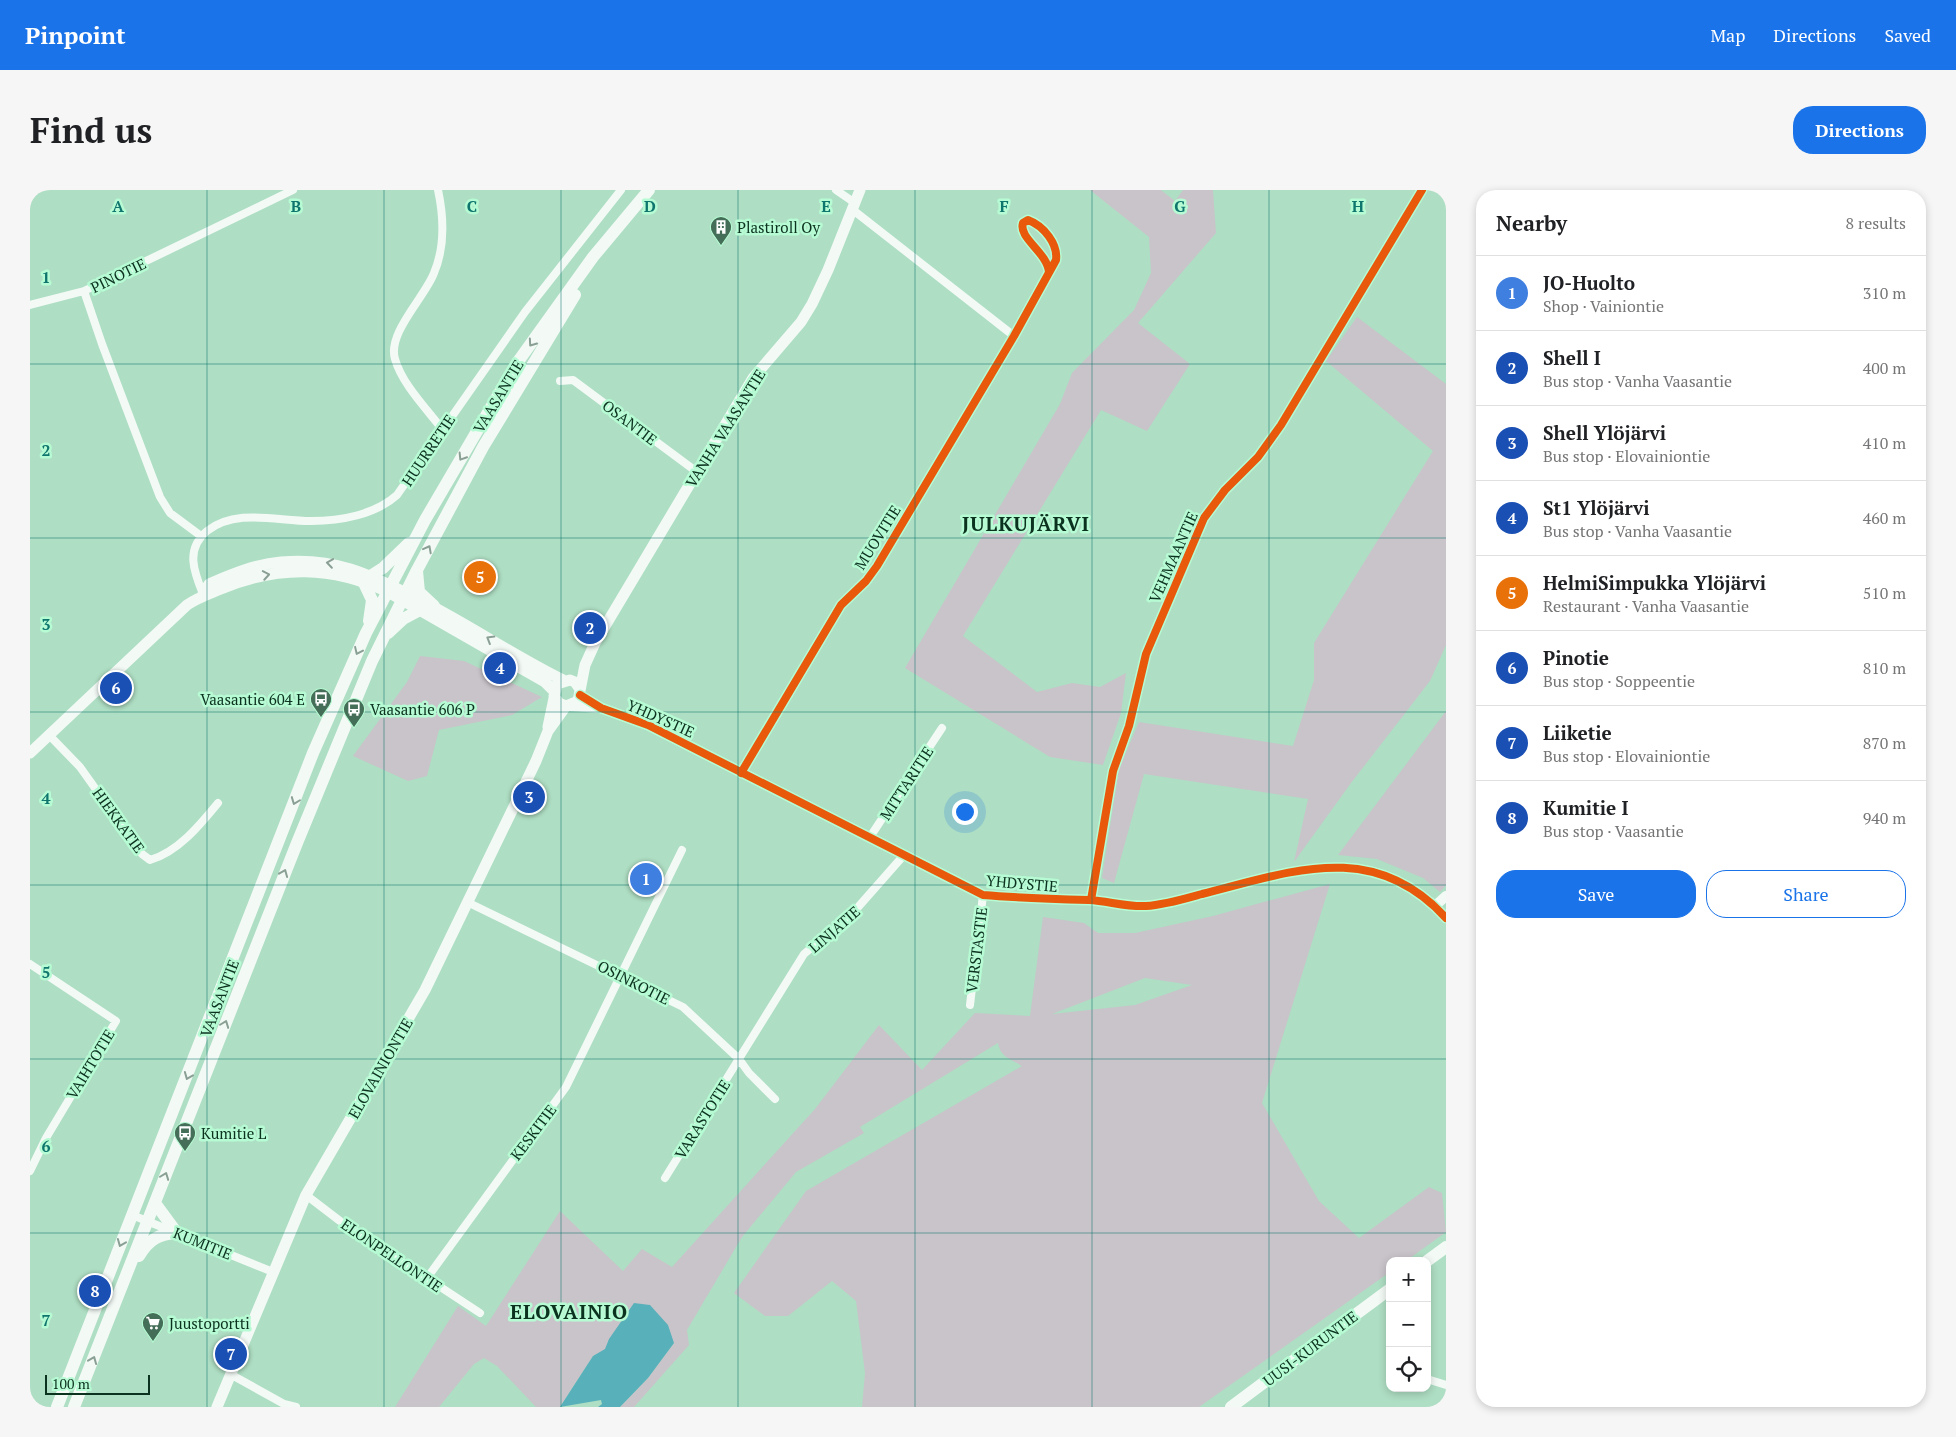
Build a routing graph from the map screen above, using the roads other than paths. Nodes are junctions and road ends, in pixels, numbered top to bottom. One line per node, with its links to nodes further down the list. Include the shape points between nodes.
1 (293, 190): 11 (street, PINOTIE)
2 (438, 190): 15 (street, via 442,233 438,261 427,287 396,338 394,352 405,380)
3 (621, 190): 15 (street, HUURRETIE, via 525,312)
4 (649, 190): 9 (main road, VAASANTIE)
5 (836, 190): 8 (street)
6 (860, 190): 8 (main road, VANHA VAASANTIE)
7 (1422, 190): 45 (street, VEHMAANTIE, via 1281,424 1258,457 1225,490 1204,518 1146,654 1129,726 1113,771)
8 (854, 207): 13 (street); 16 (main road, VANHA VAASANTIE, via 812,304 801,322 753,378)
9 (624, 220): 18 (main road, VAASANTIE, one-way to 18, via 593,257 517,363); 19 (main road, VAASANTIE, one-way to 9, via 533,362)
10 (1049, 272): 10 (street, MUOVITIE, via 1056,260 1054,242 1028,220 1023,223 1024,234 1043,255); 13 (street, MUOVITIE)
11 (84, 291): 12 (street); 17 (street, PINOTIE, via 160,497 170,513)
12 (30, 305)
13 (1014, 336): 38 (street, MUOVITIE, via 877,566 841,605)
14 (560, 381): 16 (street, OSANTIE, via 573,380)
15 (442, 429): 17 (street, HUURRETIE, via 397,495 373,511 312,522 231,519 220,522)
16 (697, 472): 28 (main road, VANHA VAASANTIE, via 604,627)
17 (201, 536): 22 (street, via 193,553 193,564)
18 (416, 536): 20 (main road, via 395,558); 21 (main road, VAASANTIE)
19 (417, 570): 23 (main road, VAASANTIE); 24 (main road, via 419,592)
20 (368, 578): 21 (main road); 22 (main road, via 310,571 271,574); 26 (main road, via 372,600)
21 (390, 588): 23 (main road); 26 (main road, VAASANTIE)
22 (203, 594): 36 (main road, via 158,630)
23 (403, 596): 24 (main road); 25 (main road); 27 (main road, VAASANTIE)
24 (434, 606): 29 (main road, one-way to 24)
25 (418, 611): 27 (main road, via 403,619); 31 (main road, via 545,682)
26 (366, 633): 58 (main road, VAASANTIE, one-way to 58, via 313,753)
27 (382, 638): 57 (main road, VAASANTIE, one-way to 27)
28 (585, 665): 29 (main road, VANHA VAASANTIE); 30 (main road, VANHA VAASANTIE)
29 (566, 680): 30 (main road, via 575,682); 31 (main road, via 557,684)
30 (580, 692): 32 (main road, via 578,701); 33 (street, YHDYSTIE)
31 (554, 693): 32 (main road, via 559,704); 35 (main road, ELOVAINIONTIE)
32 (568, 706): 33 (street, YHDYSTIE); 35 (main road, ELOVAINIONTIE)
33 (601, 708): 38 (street, YHDYSTIE, via 648,724)
34 (942, 728): 40 (street, MITTARITIE)
35 (548, 731): 46 (main road, ELOVAINIONTIE)
36 (49, 735): 37 (main road); 39 (street, HIEKKATIE, via 80,767 142,854 150,860 163,856 178,845)
37 (30, 754)
38 (741, 773): 40 (street, YHDYSTIE)
39 (218, 803)
40 (870, 837): 42 (street, YHDYSTIE)
41 (682, 850): 50 (street, KESKITIE)
42 (904, 855): 43 (street, YHDYSTIE); 52 (street, LINJATIE, via 852,914 804,954)
43 (983, 895): 45 (street, YHDYSTIE); 51 (street, VERSTASTIE)
44 (1446, 896): 47 (street)
45 (1091, 900): 47 (street, YHDYSTIE, via 1147,906 1332,866 1378,873 1409,888)
46 (468, 902): 50 (street, OSINKOTIE); 56 (main road, ELOVAINIONTIE, via 408,1020)
47 (1435, 906): 48 (street, YHDYSTIE)
48 (1446, 918)
49 (30, 964): 54 (street, VAIHTOTIE, via 116,1021 46,1138)
50 (620, 975): 52 (street, OSINKOTIE, via 683,1007); 65 (street, KESKITIE, via 566,1087)
51 (970, 1005)
52 (739, 1058): 53 (street, OSINKOTIE); 55 (street, VARASTOTIE)
53 (775, 1099)
54 (30, 1171)
55 (665, 1178)
56 (306, 1195): 63 (main road, ELOVAINIONTIE); 65 (street, ELONPELLONTIE)
57 (155, 1203): 59 (main road, VAASANTIE); 60 (main road)
58 (132, 1215): 59 (street, KUMITIE); 71 (main road, VAASANTIE, one-way to 71)
59 (148, 1221): 60 (street, KUMITIE); 64 (main road, VAASANTIE)
60 (177, 1233): 63 (street, KUMITIE); 64 (main road, via 163,1234 148,1242)
61 (1446, 1247): 62 (main road)
62 (1431, 1258)
63 (273, 1272): 68 (main road, ELOVAINIONTIE)
64 (127, 1277): 72 (main road, VAASANTIE, one-way to 64)
65 (427, 1278): 67 (street, ELONPELLONTIE)
66 (1386, 1292): 75 (main road, UUSI-KURUNTIE)
67 (480, 1313)
68 (230, 1374): 73 (main road, ELOVAINIONTIE); 74 (street, via 284,1404)
69 (1431, 1380): 70 (street)
70 (1446, 1385)
71 (57, 1407)
72 (74, 1407)
73 (217, 1407)
74 (296, 1407)
75 (1231, 1407)

